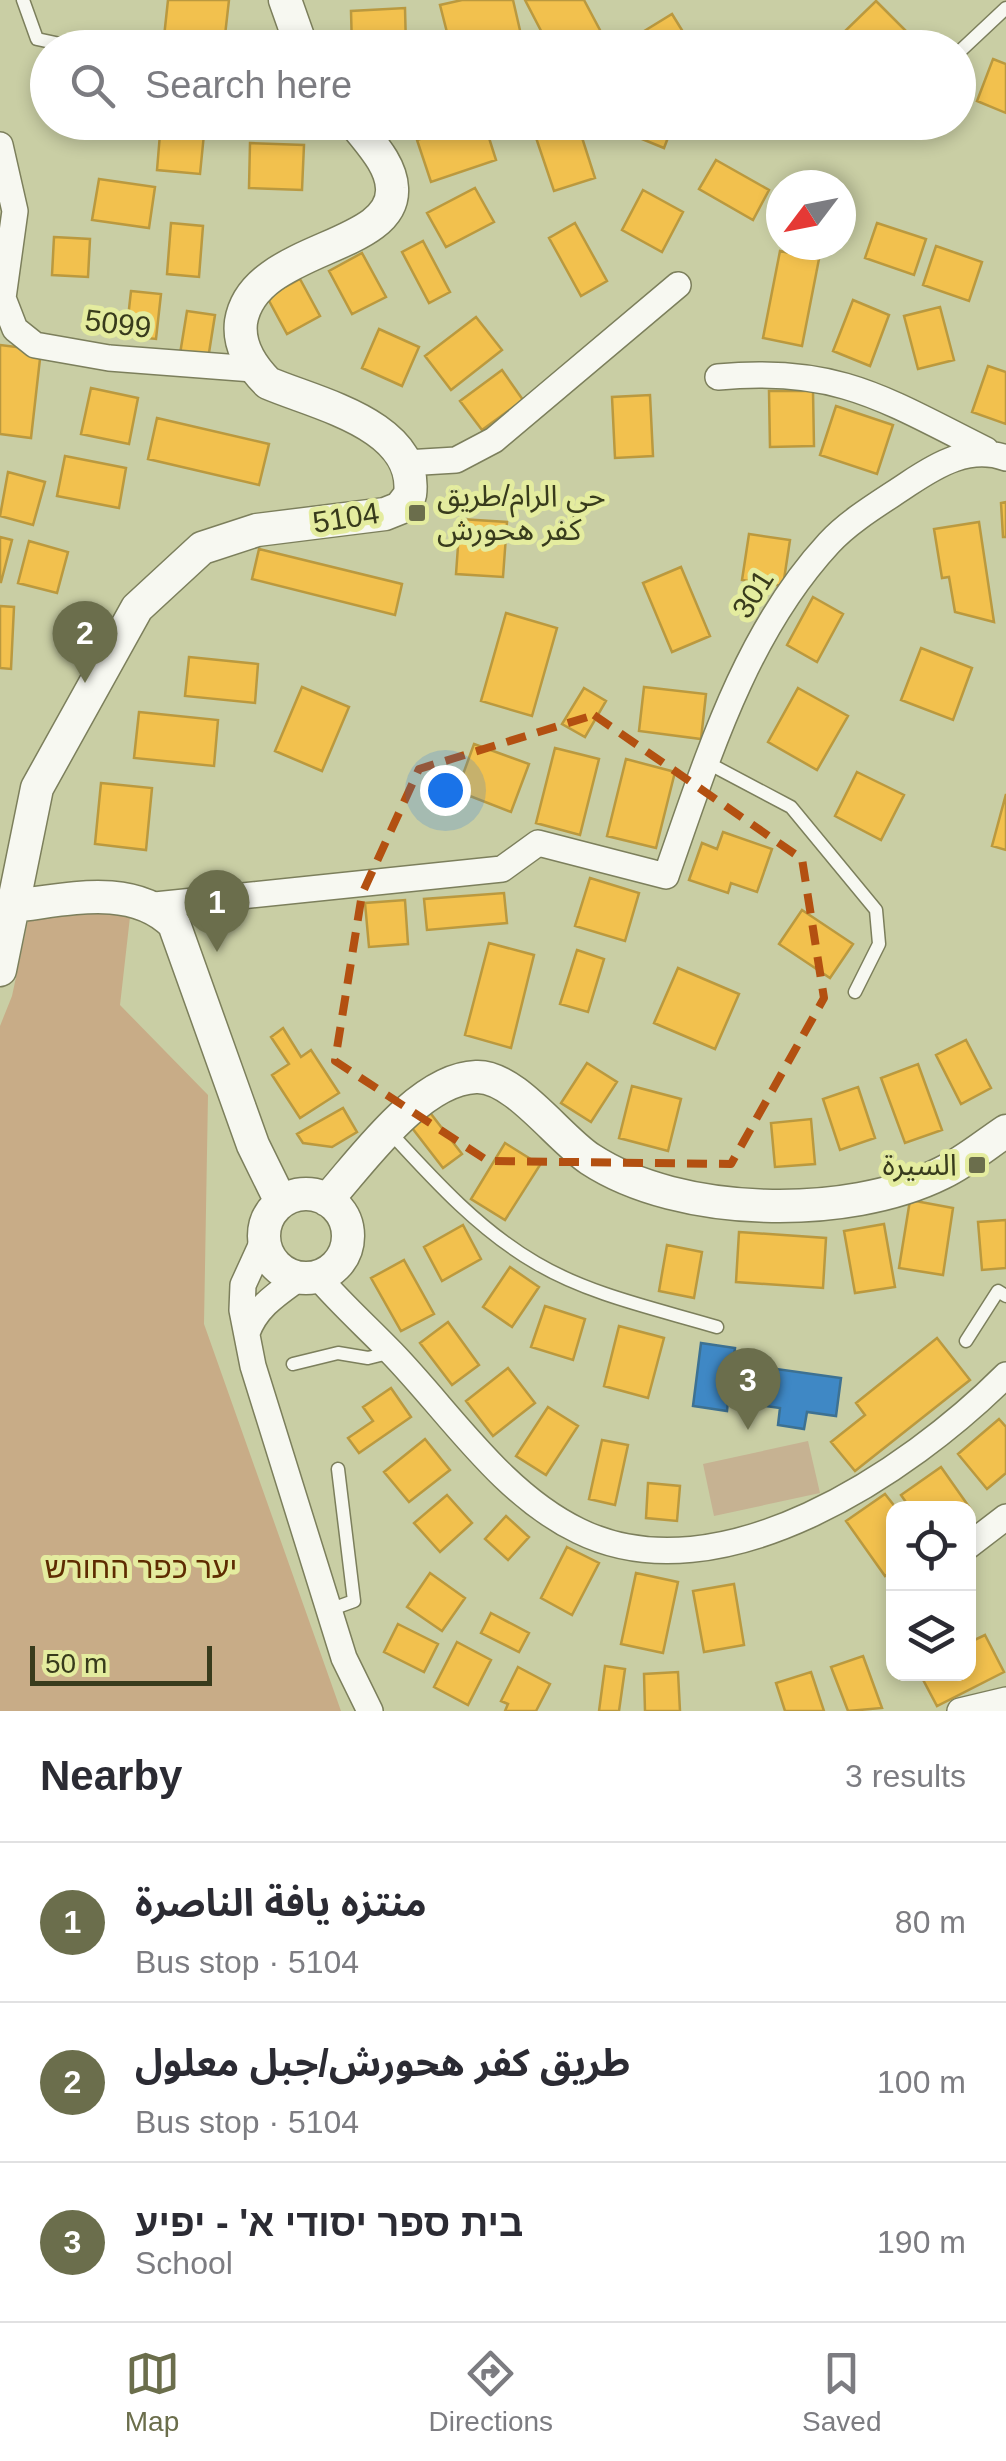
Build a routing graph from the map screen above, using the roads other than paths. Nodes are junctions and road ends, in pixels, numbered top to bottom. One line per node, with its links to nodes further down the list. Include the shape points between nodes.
1 (23, 0): 4 (lane)
2 (285, 0): 5 (street)
3 (1006, 8): 6 (lane)
4 (35, 30)
5 (296, 30)
6 (976, 36)
7 (367, 140): 10 (street, via 393,190 385,211 358,234 276,270 256,286 240,326)
8 (0, 145): 10 (street, 5099, via 15,211 3,298 15,329 35,345 109,358)
9 (678, 285): 13 (street, via 494,440 456,460)
10 (253, 369): 13 (street, 5104, via 268,383 380,430)
11 (718, 376): 12 (street, via 772,372 868,391)
12 (996, 454): 14 (street, 301, via 940,463 830,540 728,700)
13 (406, 463): 16 (street, 5104, via 410,494 400,508 257,530 202,548 138,608 36,788)
14 (706, 762): 15 (street, 301, via 666,876 538,843 502,870); 18 (lane, via 791,807 876,910 880,944)
15 (155, 905): 16 (street, via 109,896); 22 (street, via 174,924 187,952 253,1145)
16 (12, 906): 17 (street, 5104)
17 (0, 970)
18 (855, 992)
19 (388, 1130): 20 (street, via 427,1096 478,1076 502,1082 591,1160 636,1183 694,1198 782,1207 859,1199 941,1174); 21 (street); 26 (lane, via 468,1213 537,1264 616,1297)
20 (1006, 1131)
21 (327, 1200): 22 (street, via 304,1194); 24 (street, via 344,1218 348,1241 338,1264)
22 (281, 1202): 23 (street)
23 (264, 1238): 24 (street, via 271,1260); 27 (street, via 243,1285)
24 (308, 1277): 27 (street, via 268,1300); 29 (street)
25 (1006, 1296): 28 (lane, via 998,1292)
26 (717, 1327)
27 (247, 1333): 35 (street)
28 (966, 1341)
29 (392, 1352): 30 (lane, via 368,1358 338,1352); 31 (street, via 457,1427 545,1510 615,1545 654,1551 755,1536 842,1498 889,1472)
30 (293, 1364)
31 (1003, 1385)
32 (338, 1469): 35 (lane, via 354,1601)
33 (1006, 1517): 34 (street)
34 (976, 1540)
35 (329, 1610): 37 (street)
36 (1006, 1700): 38 (street)
37 (370, 1711)
38 (960, 1711)

